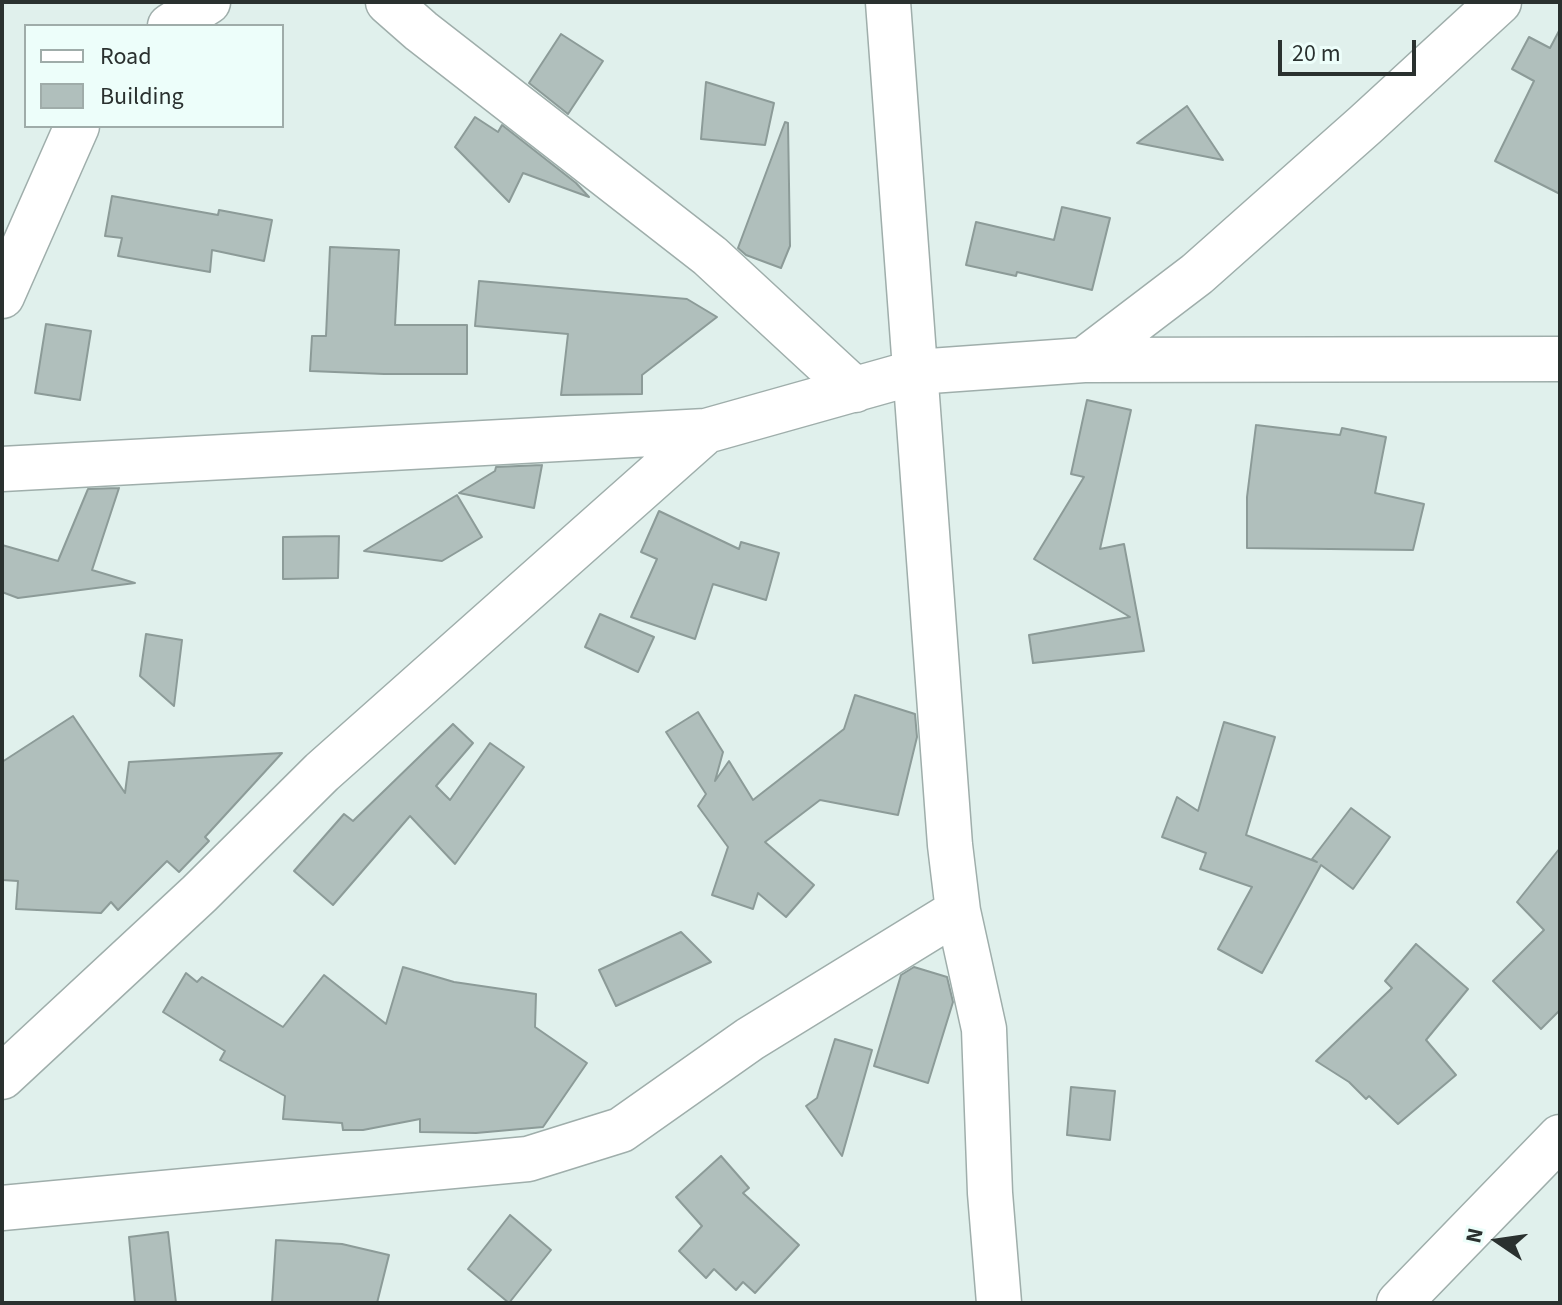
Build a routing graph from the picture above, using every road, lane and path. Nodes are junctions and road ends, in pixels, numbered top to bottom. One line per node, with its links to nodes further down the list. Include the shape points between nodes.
1 (208, 2): 5 (street)
2 (388, 2): 11 (street, via 710,256)
3 (888, 2): 10 (street)
4 (1499, 2): 9 (street, via 1197,274)
5 (173, 24)
6 (76, 128): 7 (street)
7 (2, 296)
8 (1560, 359): 9 (street)
9 (1084, 360): 10 (street)
10 (916, 372): 11 (street); 14 (street)
11 (855, 390): 12 (street)
12 (706, 431): 13 (street); 15 (street, via 322,772)
13 (2, 469)
14 (958, 911): 17 (street, via 750,1039 621,1130 528,1159); 18 (street, via 984,1029)
15 (2, 1077)
16 (1560, 1137): 19 (street)
17 (2, 1208)
18 (999, 1303)
19 (1399, 1303)

